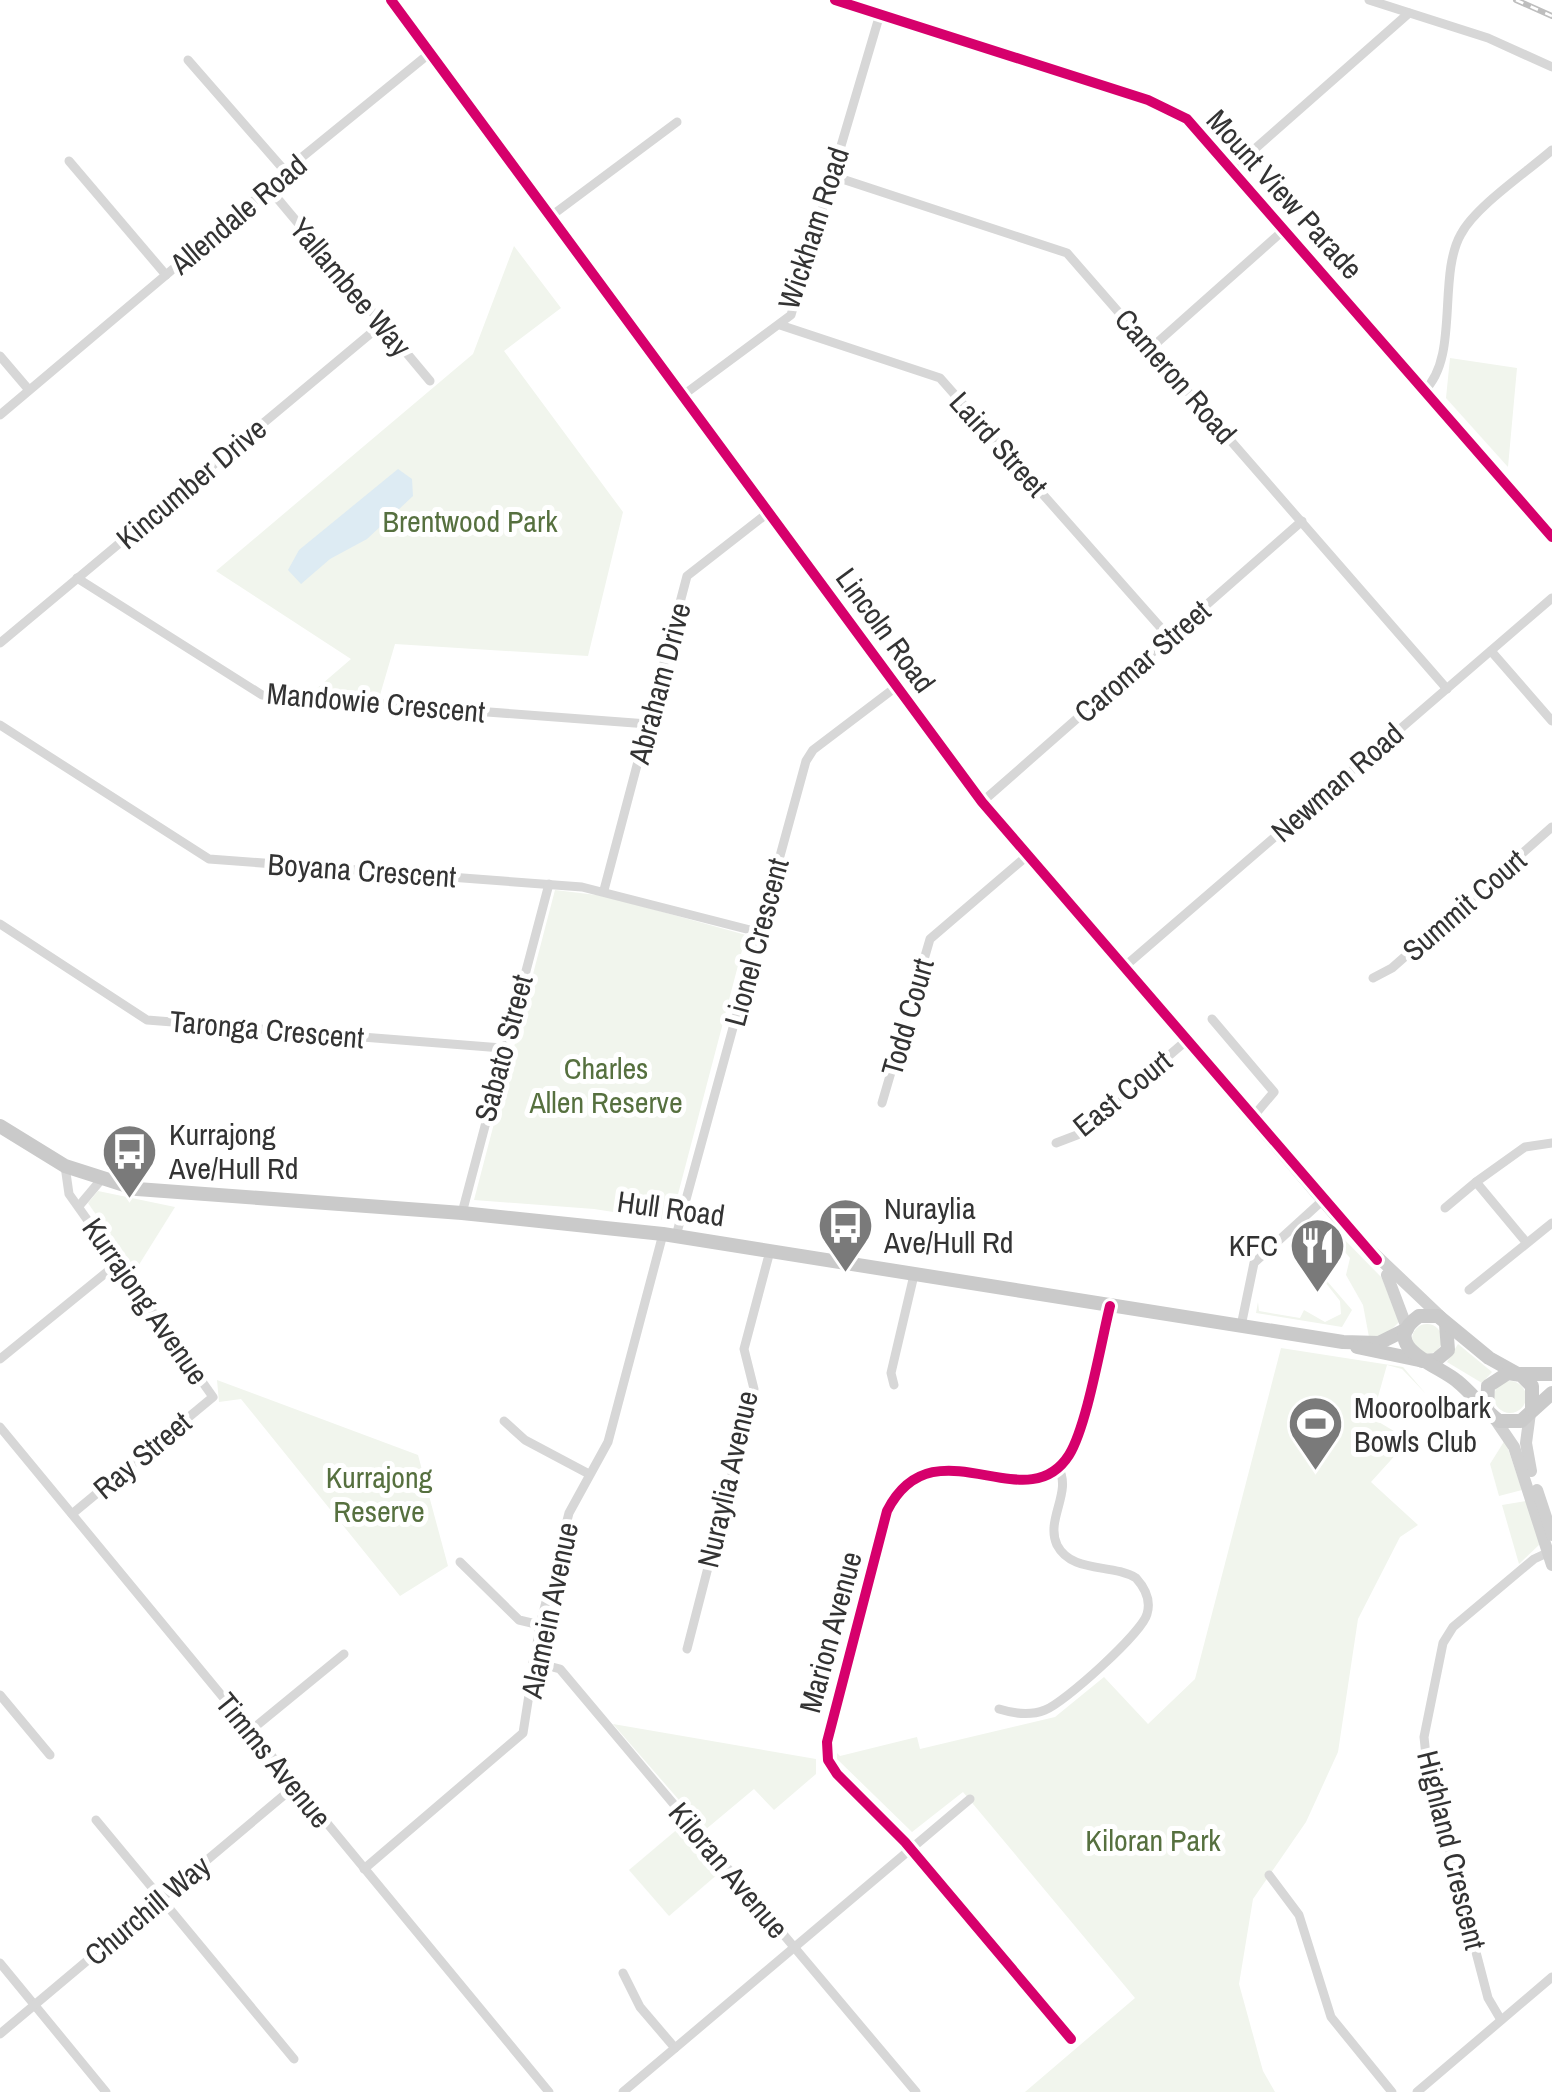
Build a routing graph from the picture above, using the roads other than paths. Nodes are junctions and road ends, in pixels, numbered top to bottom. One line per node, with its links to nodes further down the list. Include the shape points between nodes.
1 (835, 0): 5 (street, Mount View Parade)
2 (1369, 0): 4 (street)
3 (397, 2): 6 (main road, Lincoln Road)
4 (1409, 13): 8 (street); 12 (street)
5 (880, 14): 12 (street, Mount View Parade, via 1163,105 1196,128); 14 (street, Wickham Road)
6 (430, 53): 13 (street, Allendale Road); 16 (main road, Lincoln Road)
7 (188, 60): 13 (street)
8 (1552, 67)
9 (677, 122): 16 (street)
10 (1552, 150): 25 (street, via 1463,230 1454,252 1439,367)
11 (69, 161): 18 (street)
12 (1232, 169): 17 (street, Mount View Parade)
13 (285, 171): 15 (street, Allendale Road)
14 (830, 175): 20 (street, Wickham Road, via 791,315); 21 (street, Cameron Road, via 1058,248)
15 (272, 192): 18 (street, Allendale Road); 19 (street, Yallambee Way)
16 (551, 216): 26 (main road, Lincoln Road)
17 (1285, 229): 21 (street); 25 (street, Mount View Parade)
18 (166, 275): 24 (street, Allendale Road)
19 (382, 324): 23 (street, Yallambee Way); 31 (street, Kincumber Drive)
20 (780, 325): 26 (street, Wickham Road); 33 (street, Laird Street, via 940,378)
21 (1150, 348): 29 (street, Cameron Road)
22 (0, 356): 24 (street)
23 (430, 381)
24 (29, 390): 27 (street, Allendale Road)
25 (1424, 391): 30 (street, Mount View Parade)
26 (682, 396): 28 (main road, Lincoln Road)
27 (0, 415)
28 (769, 512): 36 (main road, Lincoln Road); 39 (street, Abraham Drive, via 687,576)
29 (1302, 521): 33 (street, Caromar Street); 37 (street, Cameron Road)
30 (1552, 537)
31 (77, 578): 34 (street, Kincumber Drive); 39 (street, Mandowie Crescent, via 262,696)
32 (1552, 598): 35 (street, Newman Road)
33 (1169, 637): 41 (street, Caromar Street)
34 (0, 643)
35 (1491, 651): 37 (street, Newman Road); 38 (street)
36 (896, 687): 41 (main road, Lincoln Road); 47 (street, Lionel Crescent, via 812,750)
37 (1446, 689): 48 (street, Newman Road)
38 (1552, 721)
39 (648, 724): 45 (street, Abraham Drive)
40 (0, 725): 44 (street, Boyana Crescent, via 210,859)
41 (982, 802): 43 (main road, Lincoln Road)
42 (1552, 827): 49 (street, Summit Court, via 1392,968)
43 (1027, 856): 48 (main road, Lincoln Road); 53 (street, Todd Court, via 930,939)
44 (549, 884): 45 (street, Boyana Crescent); 52 (street, Sabato Street)
45 (604, 890): 47 (street, Boyana Crescent)
46 (0, 924): 52 (street, Taronga Crescent, via 147,1020)
47 (758, 932): 66 (street, Lionel Crescent)
48 (1124, 967): 51 (main road, Lincoln Road)
49 (1372, 978)
50 (1212, 1019): 54 (street, via 1274,1092)
51 (1187, 1040): 54 (main road, Lincoln Road); 56 (street, East Court, via 1077,1135)
52 (502, 1048): 64 (street, Sabato Street)
53 (882, 1104)
54 (1252, 1118): 61 (main road, Lincoln Road)
55 (0, 1126): 58 (main road, Hull Road)
56 (1056, 1143)
57 (1552, 1144): 60 (street, via 1525,1147)
58 (65, 1166): 59 (main road, Hull Road); 62 (street, Kurrajong Avenue, via 64,1180)
59 (100, 1181): 62 (street, Kurrajong Avenue); 64 (main road, Hull Road)
60 (1476, 1182): 63 (street); 67 (street)
61 (1322, 1201): 69 (main road, Lincoln Road); 75 (street, via 1254,1262)
62 (79, 1206): 70 (street, Kurrajong Avenue)
63 (1445, 1208)
64 (462, 1213): 66 (main road, Hull Road)
65 (1552, 1223): 67 (street)
66 (670, 1235): 68 (main road, Hull Road); 90 (street, Alamein Avenue, via 608,1442)
67 (1526, 1242): 72 (street)
68 (770, 1251): 71 (main road, Hull Road); 97 (street, Nuraylia Avenue, via 744,1349 754,1388)
69 (1377, 1260): 74 (main road, Lincoln Road); 76 (main road, Lincoln Road, via 1396,1291)
70 (118, 1263): 78 (street); 84 (street, Kurrajong Avenue)
71 (914, 1275): 73 (main road, Hull Road); 82 (street, via 891,1372)
72 (1470, 1290)
73 (1110, 1306): 75 (main road, Hull Road); 89 (street, via 1074,1443)
74 (1442, 1318): 76 (main road, via 1419,1316); 79 (main road, via 1448,1350 1436,1360); 80 (main road)
75 (1242, 1326): 77 (main road, Hull Road)
76 (1407, 1329): 77 (main road, Hull Road, via 1379,1343); 79 (main road, via 1407,1347)
77 (1343, 1342): 79 (main road, Hull Road)
78 (0, 1359)
79 (1421, 1360): 86 (main road, Hull Road, via 1452,1377)
80 (1517, 1374): 81 (main road); 85 (main road, via 1534,1389); 86 (main road, via 1500,1375 1488,1386 1485,1402)
81 (1552, 1374)
82 (894, 1385)
83 (1552, 1394): 85 (main road)
84 (212, 1397): 92 (street, Ray Street)
85 (1531, 1412): 86 (main road, via 1514,1423); 91 (main road, via 1526,1452)
86 (1493, 1416): 91 (main road)
87 (504, 1421): 90 (street)
88 (0, 1427): 92 (street, Timms Avenue)
89 (1058, 1467): 101 (street, via 1064,1478 1053,1532 1059,1548 1078,1563 1136,1578 1146,1592 1147,1614 1060,1703 1037,1713); 107 (street, Marion Avenue, via 1021,1480 932,1470 911,1478 887,1511 827,1742 828,1760)
90 (588, 1474): 96 (street, Alamein Avenue, via 569,1513)
91 (1533, 1492): 93 (main road); 94 (main road)
92 (72, 1514): 102 (street, Timms Avenue)
93 (1552, 1534)
94 (1550, 1556): 116 (street, Highland Crescent, via 1534,1559 1448,1634 1424,1736 1488,1998)
95 (460, 1562): 96 (street, via 519,1620)
96 (540, 1625): 99 (street, Alamein Avenue)
97 (686, 1649)
98 (344, 1654): 102 (street)
99 (533, 1662): 108 (street, Alamein Avenue, via 519,1739); 111 (street, Kiloran Avenue, via 560,1669)
100 (0, 1695): 103 (street)
101 (999, 1709)
102 (250, 1731): 104 (street, Timms Avenue)
103 (50, 1756)
104 (295, 1786): 108 (street, Timms Avenue); 110 (street, Churchill Way)
105 (970, 1800): 107 (street)
106 (96, 1820): 110 (street)
107 (910, 1850): 111 (street); 118 (street, Marion Avenue)
108 (364, 1870): 122 (street, Timms Avenue)
109 (1270, 1875): 125 (street, via 1299,1915 1331,2017)
110 (161, 1898): 115 (street, Churchill Way); 120 (street)
111 (794, 1948): 119 (street); 124 (street, Kiloran Avenue)
112 (0, 1963): 115 (street)
113 (622, 1973): 119 (street)
114 (1552, 1977): 116 (street)
115 (34, 2004): 117 (street, Churchill Way); 121 (street)
116 (1502, 2020): 126 (street)
117 (0, 2034)
118 (1072, 2039)
119 (675, 2048): 123 (street)
120 (294, 2059)
121 (106, 2092)
122 (548, 2092)
123 (623, 2092)
124 (916, 2092)
125 (1392, 2092)
126 (1417, 2092)

